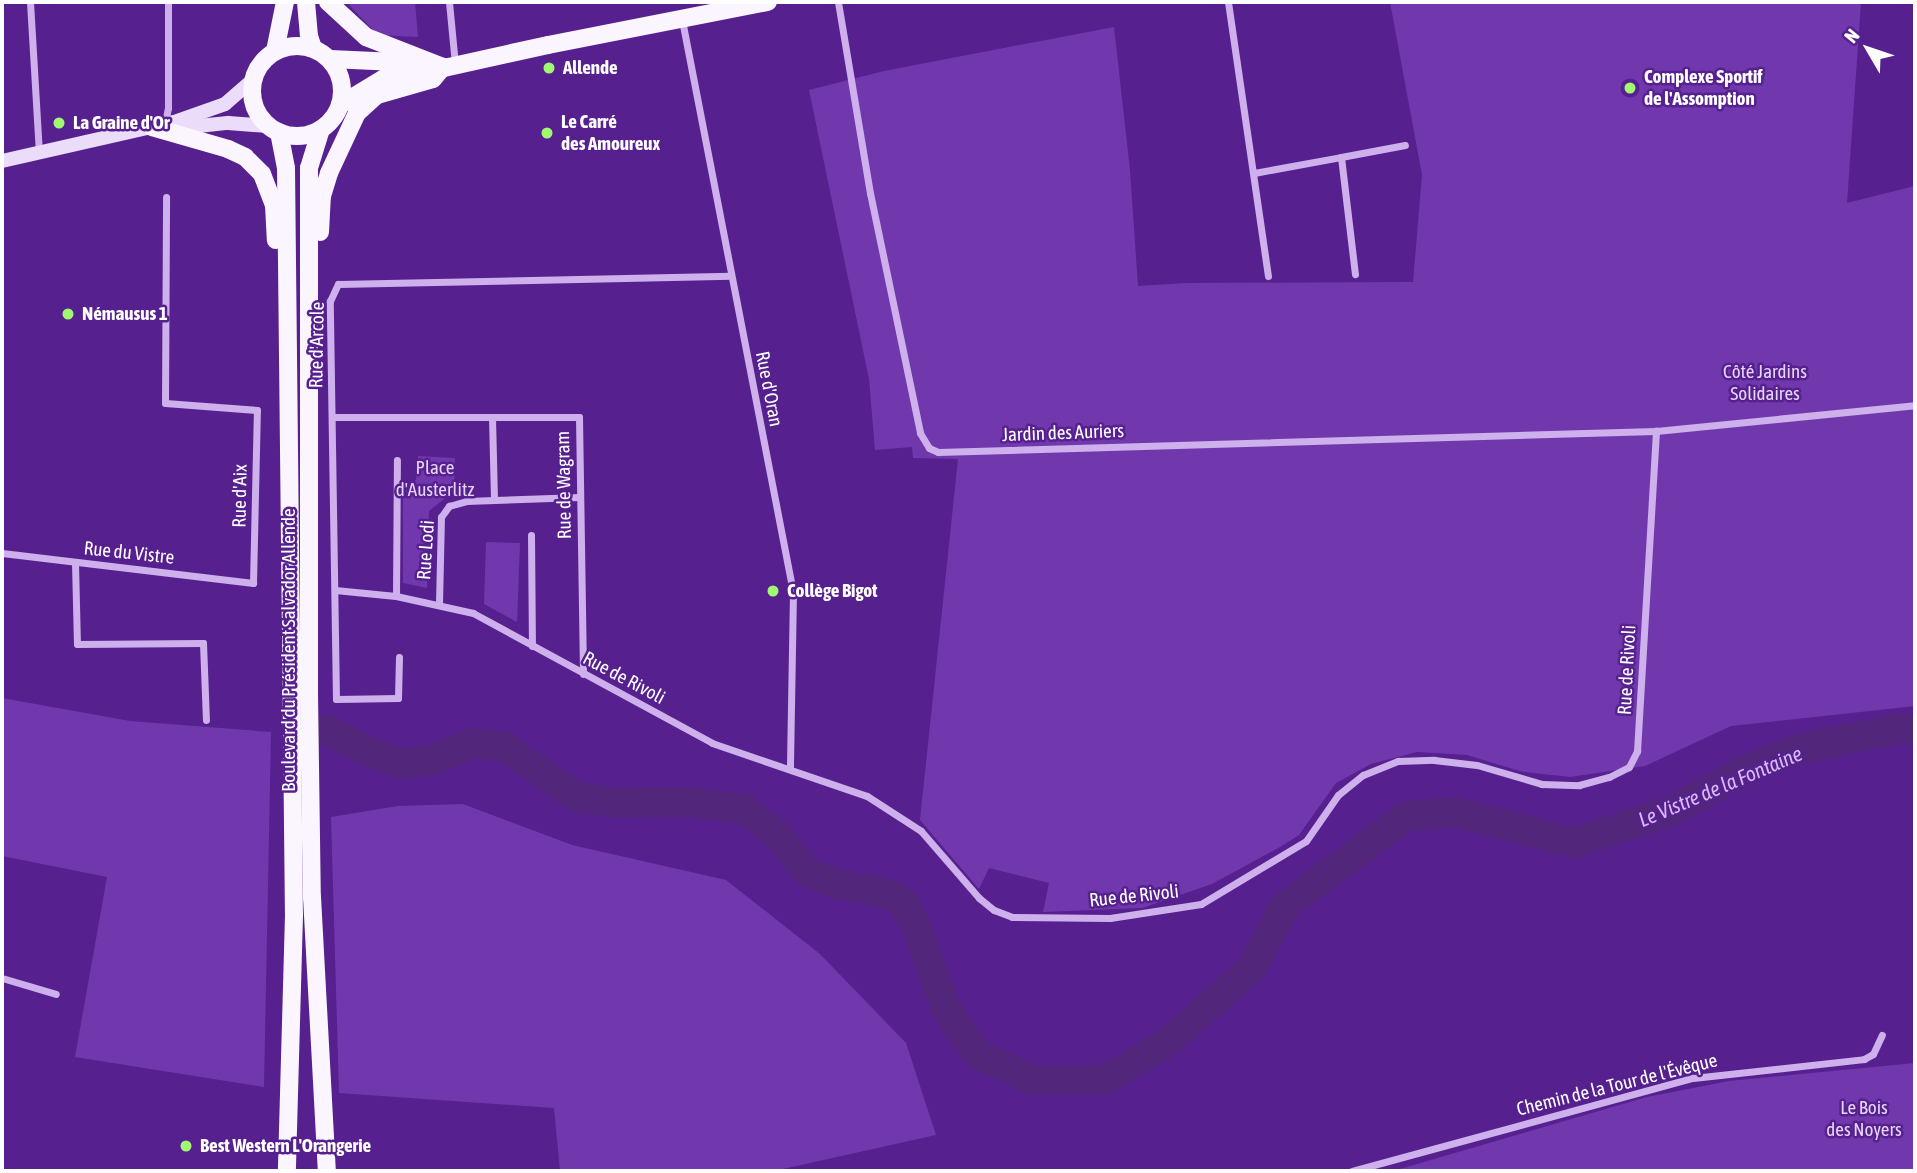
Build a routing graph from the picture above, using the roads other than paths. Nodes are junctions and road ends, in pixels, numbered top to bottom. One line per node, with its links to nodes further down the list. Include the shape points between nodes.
1 (30, 2): 21 (street)
2 (168, 2): 17 (street)
3 (285, 2): 12 (main road)
4 (306, 2): 11 (main road)
5 (328, 2): 14 (main road, via 366,37)
6 (449, 2): 14 (street)
7 (768, 2): 10 (main road)
8 (838, 2): 33 (street, Jardin des Auriers, via 870,193 920,433 929,448 937,452)
9 (1228, 2): 24 (street)
10 (682, 19): 14 (main road); 27 (street, Rue d'Oran)
11 (313, 48): 12 (main road); 13 (main road)
12 (275, 51): 15 (main road)
13 (330, 59): 14 (main road); 16 (main road, via 341,80)
14 (449, 66): 16 (main road, via 386,77); 47 (main road, via 433,79 377,95 365,104 347,132 322,196 320,633)
15 (253, 80): 17 (main road, via 225,104); 18 (main road, Boulevard du Président Salvador Allende, via 254,105)
16 (340, 105): 19 (main road, Boulevard du Président Salvador Allende)
17 (164, 124): 18 (main road, via 228,123); 21 (main road); 29 (main road, via 245,157 262,174 274,205 278,272)
18 (273, 129): 19 (main road, via 300,136); 29 (main road, Boulevard du Président Salvador Allende, via 286,167)
19 (321, 129): 47 (main road, Boulevard du Président Salvador Allende, via 309,168)
20 (1405, 145): 22 (street)
21 (39, 154): 23 (main road)
22 (1341, 157): 24 (street); 26 (street)
23 (2, 161)
24 (1254, 173): 28 (street)
25 (166, 197): 40 (street, Rue d'Aix, via 165,403 257,410)
26 (1355, 274)
27 (731, 276): 31 (street, Rue d'Arcole, via 338,284 330,301); 49 (street, Rue d'Oran, via 793,592)
28 (1268, 276)
29 (289, 301): 53 (main road, Boulevard du Président Salvador Allende, via 294,915)
30 (1915, 405): 33 (street)
31 (332, 417): 32 (street, Rue de Wagram); 41 (street, Rue d'Arcole)
32 (492, 417): 35 (street, Rue de Wagram, via 579,417); 36 (street)
33 (1656, 431): 49 (street, Rue de Rivoli, via 1637,751 1629,767 1609,777 1579,785 1542,784 1477,765 1398,761 1363,775 1338,795 1306,841 1201,904 1110,918 1012,917 994,910 922,831 867,796)
34 (397, 460): 42 (street)
35 (580, 497): 36 (street, Rue Lodi); 46 (street, Rue de Wagram)
36 (494, 500): 43 (street, Rue Lodi, via 458,503 441,517)
37 (531, 535): 44 (street)
38 (2, 553): 39 (street, Rue du Vistre)
39 (75, 563): 40 (street, Rue du Vistre); 48 (street, via 77,644 203,643)
40 (253, 583)
41 (335, 590): 42 (street, Rue de Rivoli); 45 (street, Rue d'Arcole, via 337,699 398,698)
42 (396, 596): 43 (street, Rue de Rivoli)
43 (439, 604): 44 (street, Rue de Rivoli, via 473,613)
44 (532, 646): 46 (street, Rue de Rivoli)
45 (400, 657)
46 (583, 674): 49 (street, Rue de Rivoli, via 712,743)
47 (309, 694): 54 (main road, Boulevard du Président Salvador Allende, via 312,897)
48 (205, 720)
49 (790, 769)
50 (2, 978): 51 (street)
51 (56, 994)
52 (1882, 1035): 55 (street, Chemin de la Tour de l'Évêque, via 1873,1054 1864,1059 1693,1078)
53 (287, 1171)
54 (327, 1171)
55 (1352, 1171)

